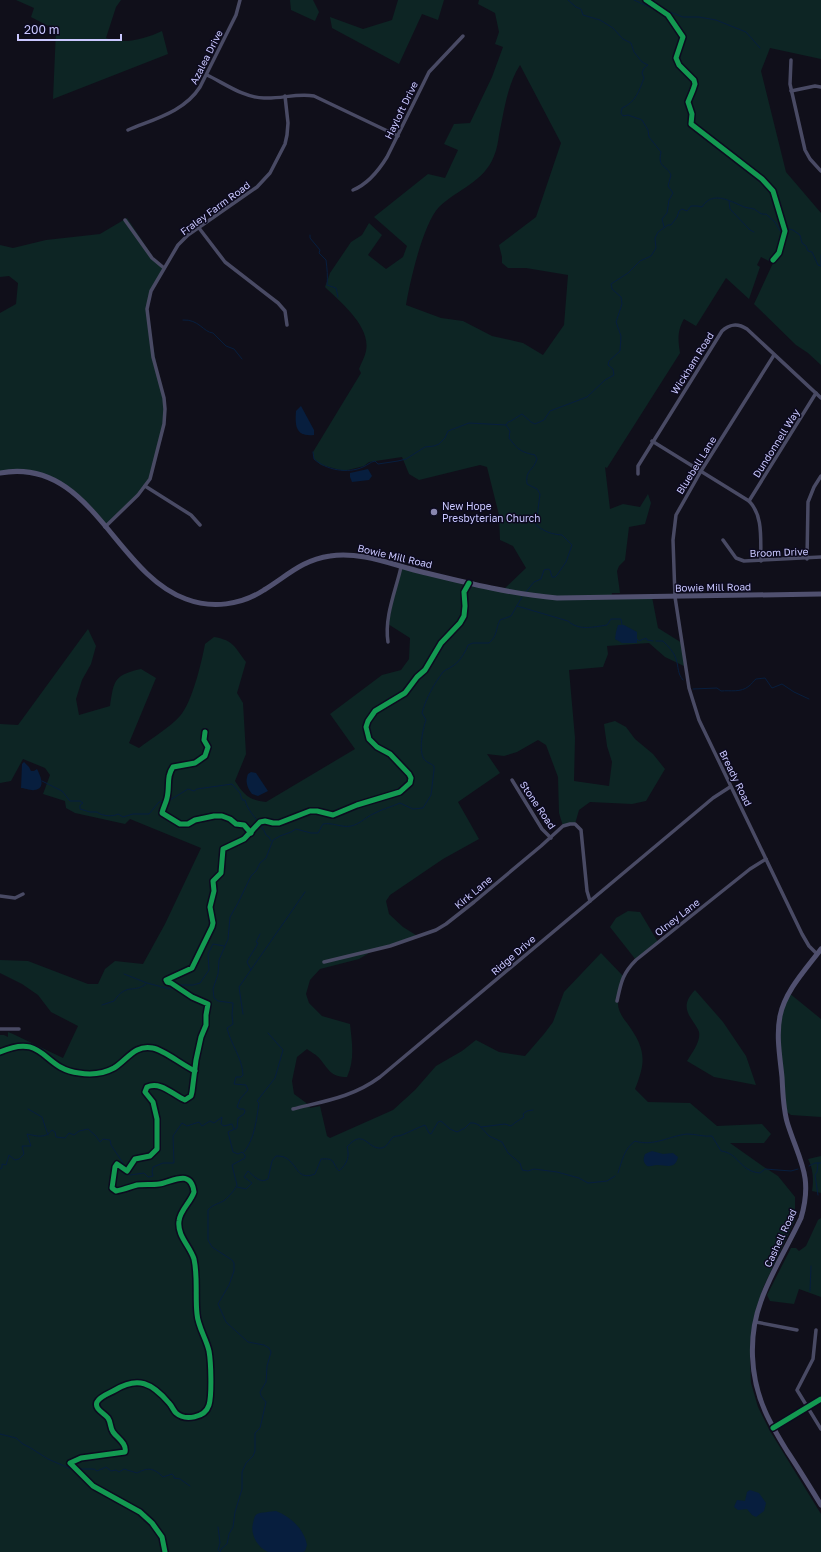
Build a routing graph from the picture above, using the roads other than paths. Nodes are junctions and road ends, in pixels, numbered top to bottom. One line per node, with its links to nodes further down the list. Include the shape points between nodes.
1 (240, 0): 4 (street, Azalea Drive, via 236,15)
2 (463, 36): 9 (street, Hayloft Drive, via 429,72)
3 (791, 60): 6 (street)
4 (206, 75): 7 (street, via 255,97); 8 (street, Azalea Drive, via 194,97 185,105)
5 (821, 87): 6 (street)
6 (791, 91): 10 (street, via 805,150)
7 (285, 96): 9 (street, via 314,96); 13 (street, Fraley Farm Road, via 287,135 270,173 257,187)
8 (128, 130)
9 (398, 136): 11 (street, Hayloft Drive, via 382,166 365,183)
10 (821, 171)
11 (353, 190)
12 (125, 220): 14 (street, via 152,258)
13 (199, 228): 14 (street, Fraley Farm Road, via 178,245); 15 (street, via 225,262 278,303 285,311)
14 (164, 268): 24 (street, Fraley Farm Road, via 151,291 147,309 153,357 164,398 165,416 150,479)
15 (287, 325)
16 (774, 355): 17 (street, Wickham Road); 19 (street, Wickham Road, via 744,327 736,325 726,328); 20 (street, Bluebell Lane)
17 (816, 393): 18 (street, Wickham Road); 25 (street, Dundonnell Way)
18 (821, 398)
19 (652, 442): 20 (street); 22 (street, Wickham Road, via 638,466)
20 (701, 471): 25 (street); 34 (street, Bluebell Lane, via 676,515 673,540)
21 (0, 473): 27 (street, Bowie Mill Road, via 16,471 42,475 62,484 84,502)
22 (638, 474)
23 (821, 476): 30 (street, via 808,502)
24 (145, 486): 26 (street, via 191,515); 27 (street, Fraley Farm Road)
25 (749, 501): 31 (street, via 756,509 759,520)
26 (200, 525)
27 (104, 527): 32 (street, Bowie Mill Road, via 157,583 171,593 207,604 237,602 253,596 304,563 330,556 342,554 362,557)
28 (723, 540): 31 (street, Broom Drive, via 738,559)
29 (821, 557): 30 (street, Broom Drive)
30 (807, 559): 31 (street, Broom Drive)
31 (761, 561)
32 (401, 567): 34 (street, Bowie Mill Road, via 520,594 579,599); 35 (street, via 389,615)
33 (821, 594): 34 (street, Bowie Mill Road)
34 (675, 597): 37 (street, Bready Road, via 692,701)
35 (388, 642)
36 (512, 780): 38 (street, Stone Road, via 542,829)
37 (730, 787): 39 (street, Bready Road); 42 (street, Ridge Drive, via 713,798)
38 (551, 838): 42 (street, Kirk Lane, via 563,826 570,824 581,830); 44 (street, Kirk Lane, via 446,924 419,937)
39 (766, 859): 43 (street, Bready Road, via 802,934 809,946); 45 (street, Olney Lane, via 636,960 623,976)
40 (23, 894): 41 (street, via 15,898)
41 (0, 896)
42 (590, 900): 48 (street, Ridge Drive, via 372,1083 349,1095)
43 (819, 952): 49 (street, Cashell Road, via 789,993 784,1004 778,1037 787,1124 803,1163 806,1179 804,1208 765,1290)
44 (324, 962)
45 (617, 1001)
46 (19, 1028): 47 (street)
47 (0, 1029)
48 (293, 1109)
49 (756, 1322): 50 (street); 54 (street, Cashell Road, via 752,1354 756,1380)
50 (797, 1330)
51 (816, 1330): 53 (street, via 813,1359 797,1390)
52 (821, 1399): 53 (street)
53 (807, 1407): 54 (street); 55 (street)
54 (773, 1428): 56 (street, Cashell Road)
55 (821, 1429)
56 (821, 1505)

